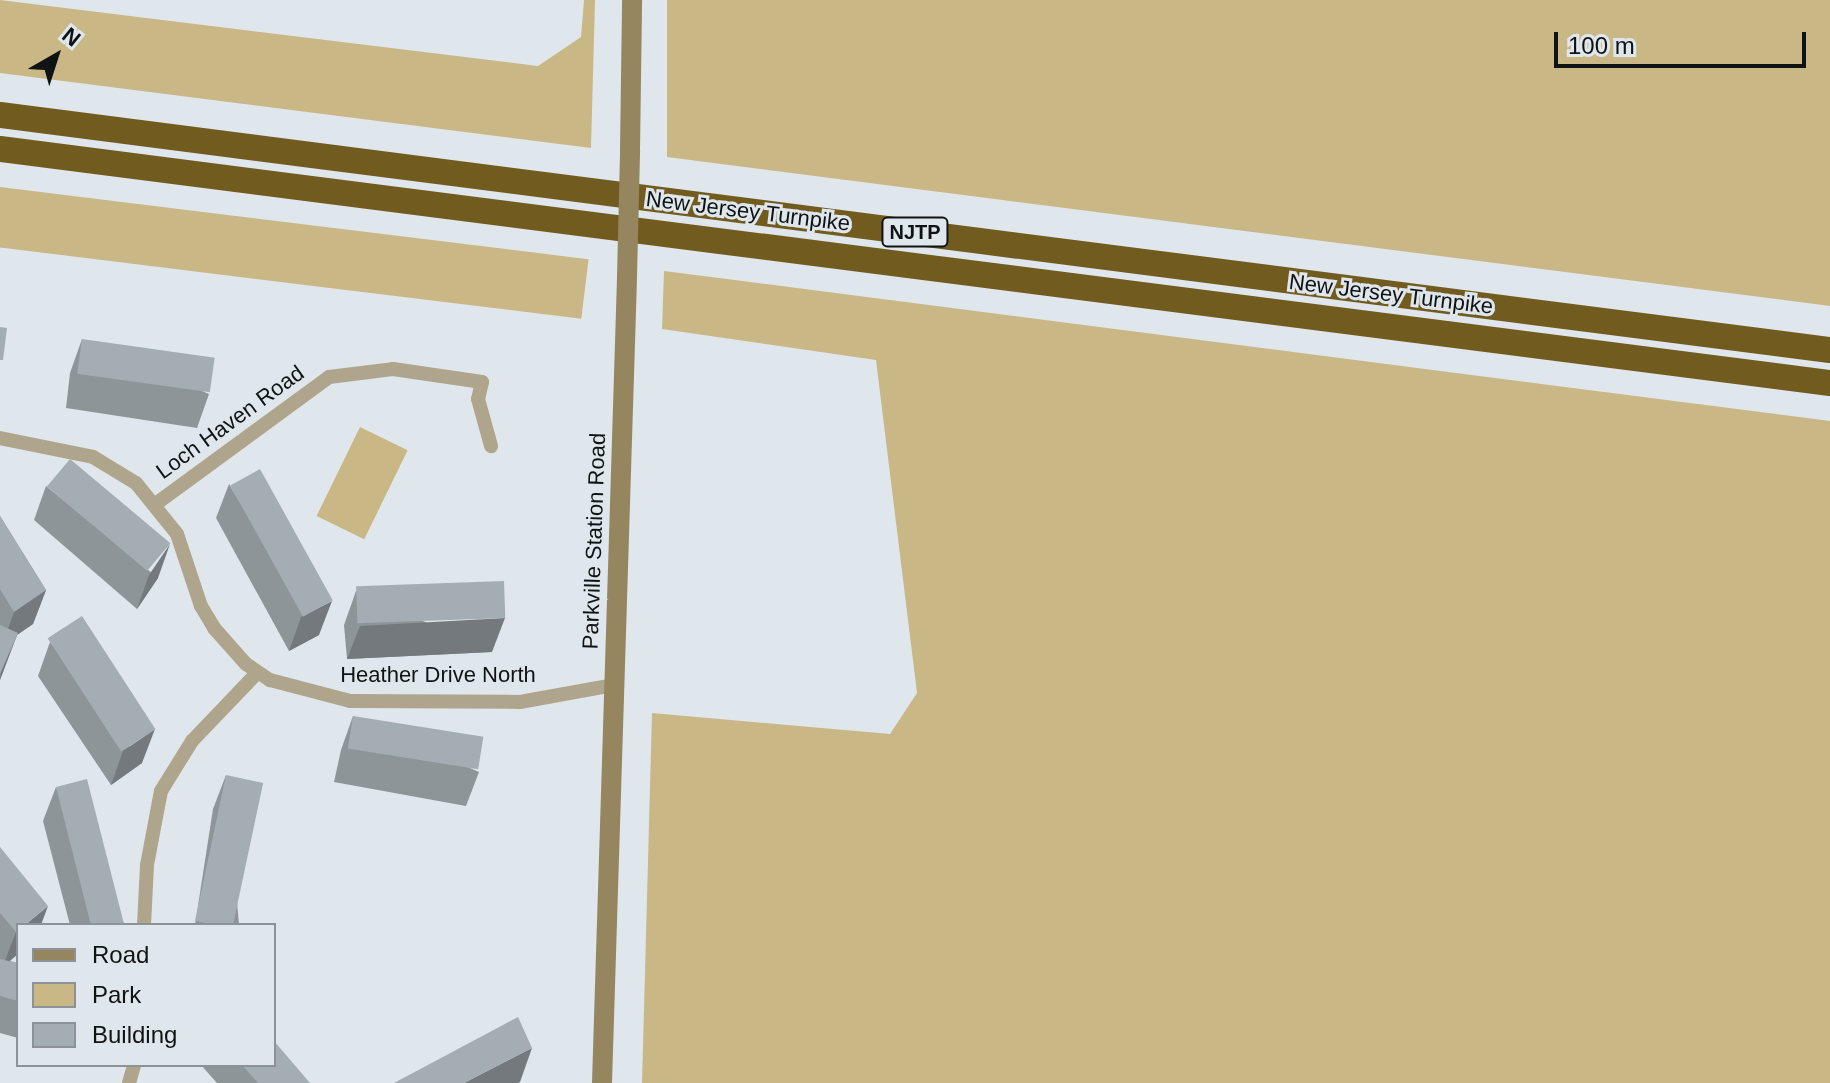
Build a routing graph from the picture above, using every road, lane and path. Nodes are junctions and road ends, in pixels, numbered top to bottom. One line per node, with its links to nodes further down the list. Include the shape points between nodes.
1 (632, 0): 10 (main road, Parkville Station Road, bridge)
2 (0, 115): 4 (highway, New Jersey Turnpike / NJTP)
3 (0, 149): 5 (highway, New Jersey Turnpike / NJTP)
4 (1830, 350)
5 (1830, 383)
6 (0, 438): 8 (street, Heather Drive North, via 93,457)
7 (491, 446): 8 (street, Loch Haven Road, via 478,399 482,382 393,369 329,377)
8 (157, 503): 9 (street, Heather Drive North, via 177,534 201,606 228,646)
9 (258, 672): 10 (street, Heather Drive North, via 293,689 350,701 520,702); 11 (street, via 192,741 161,791 151,827)
10 (614, 685): 12 (main road, Parkville Station Road)
11 (144, 923)
12 (602, 1083)

